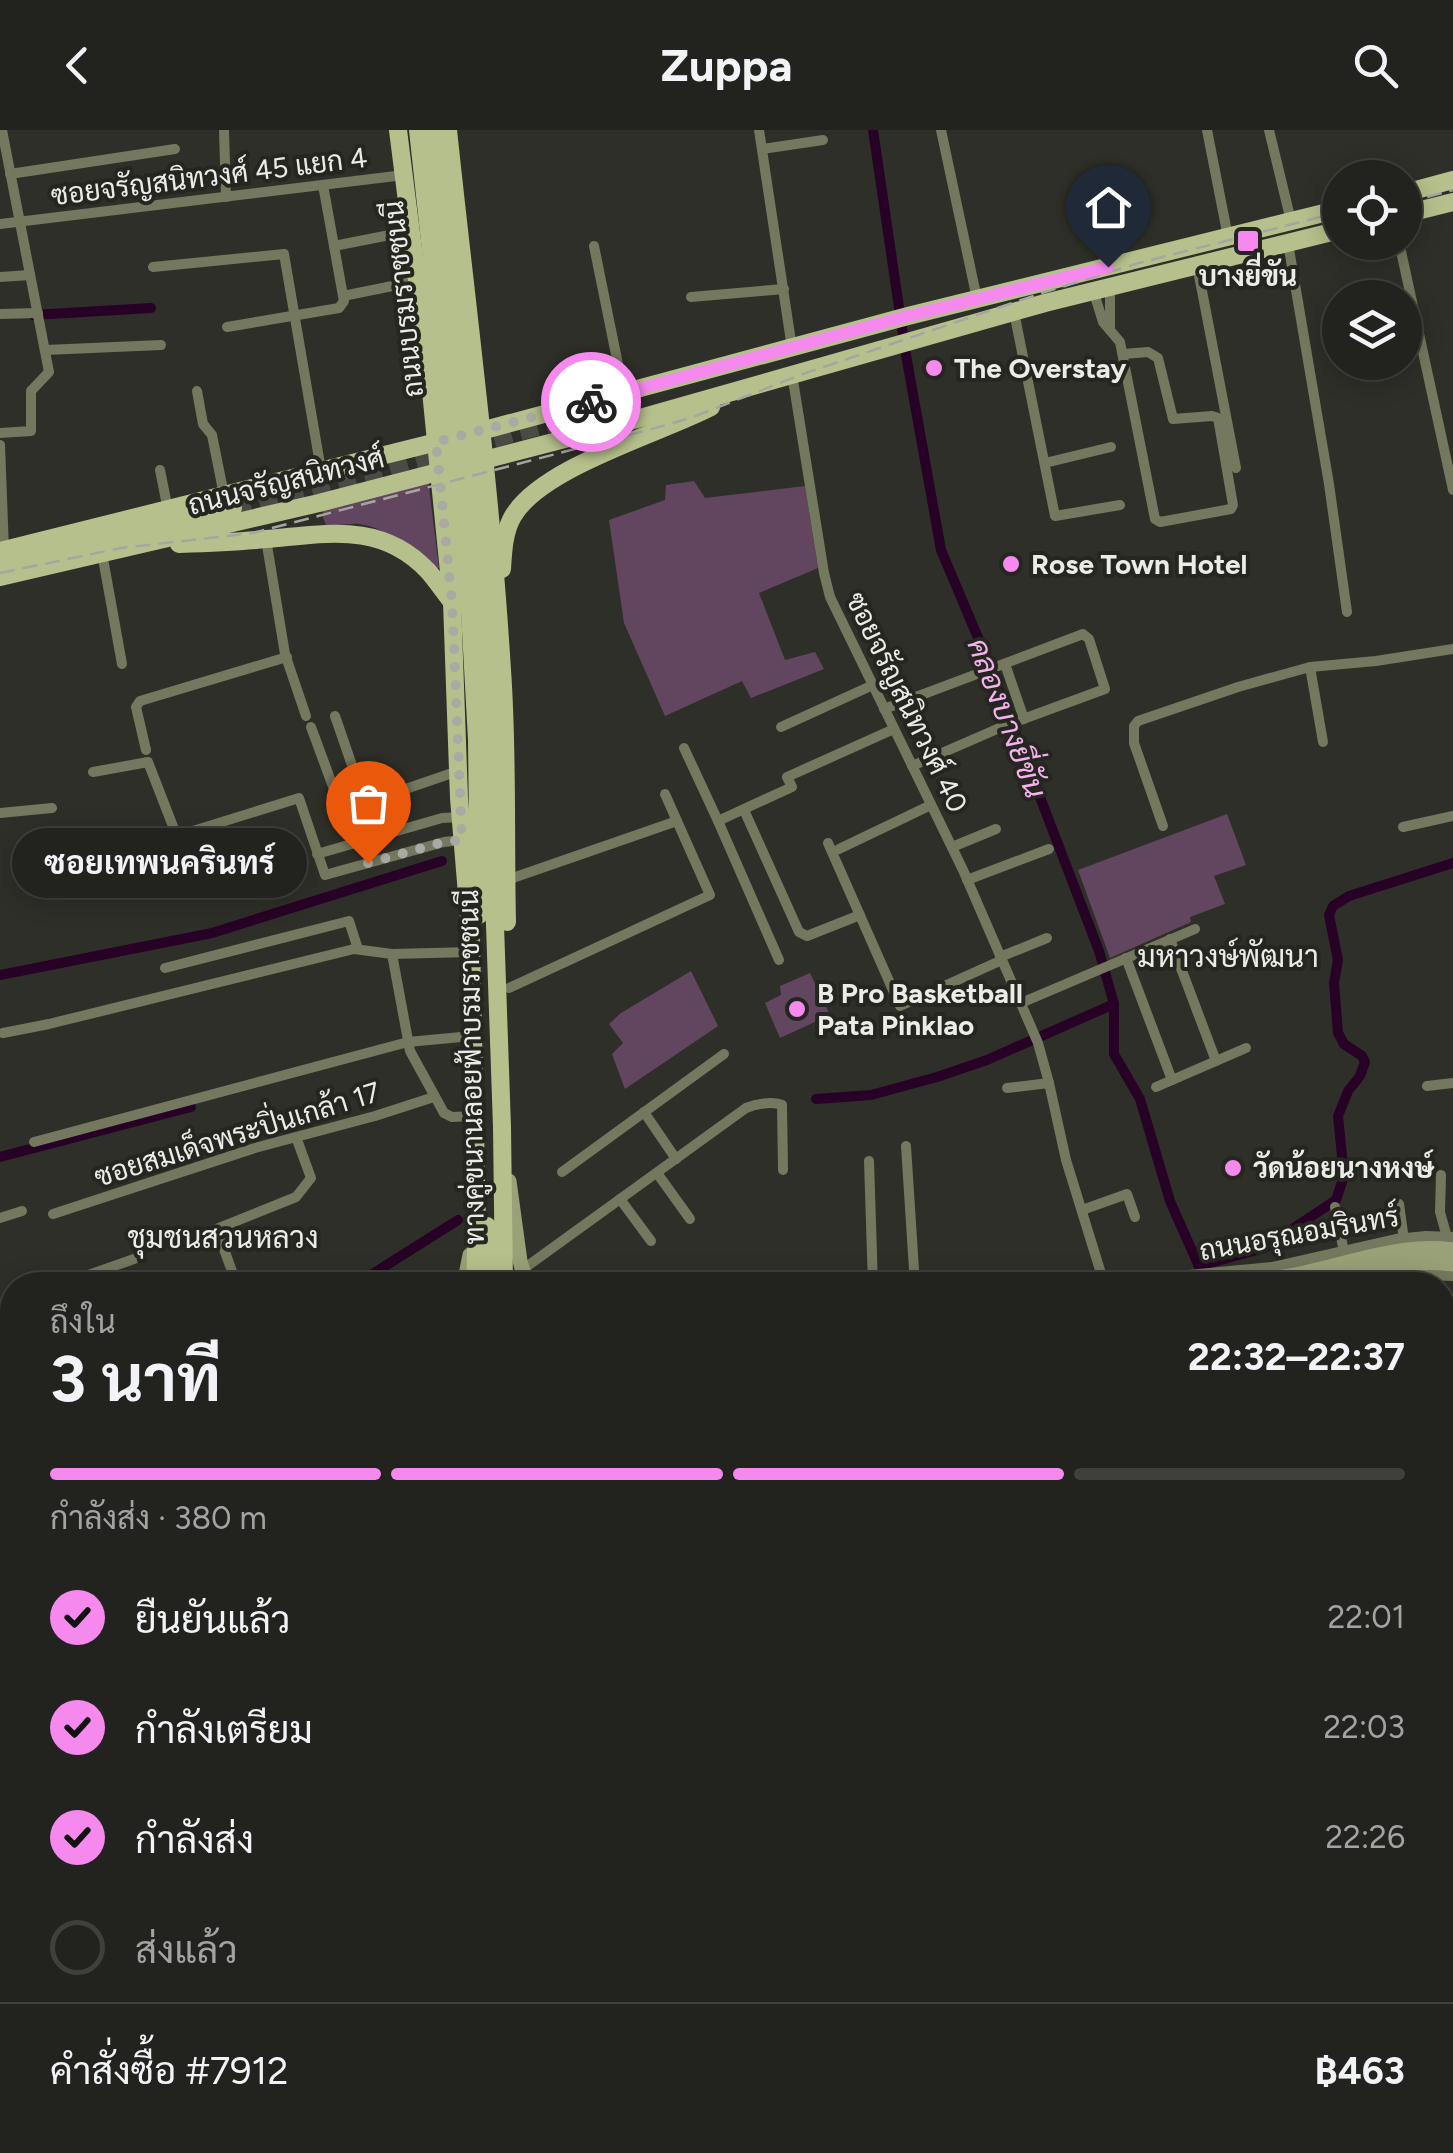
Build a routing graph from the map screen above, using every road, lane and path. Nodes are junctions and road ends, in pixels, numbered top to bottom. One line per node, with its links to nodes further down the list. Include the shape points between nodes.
1 (2, 130): 14 (street)
2 (224, 130): 19 (street)
3 (398, 130): 15 (main road, ถนนบรมราชชนนี)
4 (416, 130): 87 (main road, ถนนบรมราชชนนี); 153 (main road, ทางคู่ขนานลอยฟ้าบรมราชชนนี, via 470,612)
5 (432, 130): 125 (main road, ถนนบรมราชชนนี, via 488,608 498,834); 187 (main road, ทางคู่ขนานลอยฟ้าบรมราชชนนี, via 484,608 502,1128)
6 (448, 130): 48 (main road)
7 (760, 130): 13 (street)
8 (941, 130): 43 (street)
9 (1206, 130): 28 (street)
10 (1269, 130): 23 (street)
11 (823, 140): 13 (street)
12 (175, 149): 14 (street)
13 (762, 149): 39 (street)
14 (10, 174): 24 (street)
15 (404, 175): 17 (street, ซอยจรัญสนิทวงศ์ 45 แยก 4); 26 (main road, ถนนบรมราชชนนี)
16 (1453, 180): 18 (main road)
17 (323, 184): 19 (street, ซอยจรัญสนิทวงศ์ 45 แยก 4); 30 (street)
18 (1422, 188)
19 (226, 196): 24 (street, ซอยจรัญสนิทวงศ์ 45 แยก 4)
20 (1453, 202): 21 (main road)
21 (1422, 210)
22 (1322, 213): 23 (main road, ถนนจรัญสนิทวงศ์)
23 (1291, 221): 28 (main road, ถนนจรัญสนิทวงศ์)
24 (19, 222): 25 (street, ซอยจรัญสนิทวงศ์ 45 แยก 4); 35 (street)
25 (0, 224)
26 (410, 231): 30 (street); 37 (main road, ถนนบรมราชชนนี)
27 (1322, 234): 29 (main road, ถนนจรัญสนิทวงศ์)
28 (1228, 236): 43 (main road, ถนนจรัญสนิทวงศ์)
29 (1288, 243): 33 (main road, ถนนจรัญสนิทวงศ์); 88 (street)
30 (334, 246): 40 (street)
31 (594, 246): 62 (street)
32 (1403, 260): 74 (street)
33 (1198, 265): 38 (main road, ถนนจรัญสนิทวงศ์); 70 (street)
34 (152, 267): 47 (street, via 284,254)
35 (30, 275): 36 (street); 44 (street)
36 (0, 278)
37 (417, 280): 40 (street); 52 (main road, ถนนบรมราชชนนี)
38 (1101, 288): 42 (main road, ถนนจรัญสนิทวงศ์); 51 (street); 51 (street, via 1101,318)
39 (784, 289): 41 (street); 54 (street)
40 (343, 296): 47 (street, via 339,308)
41 (692, 297)
42 (1046, 303): 43 (main road, ถนนจรัญสนิทวงศ์); 45 (main road, ถนนจรัญสนิทวงศ์)
43 (977, 304): 50 (main road, ถนนจรัญสนิทวงศ์)
44 (38, 312): 46 (street); 55 (street)
45 (1014, 312): 50 (main road, ถนนจรัญสนิทวงศ์); 69 (street)
46 (0, 314)
47 (296, 317): 49 (street); 72 (street)
48 (469, 324): 52 (main road, via 466,336 443,348); 58 (main road)
49 (227, 327)
50 (902, 330): 54 (main road, ถนนจรัญสนิทวงศ์); 57 (main road, ถนนจรัญสนิทวงศ์); 62 (main road, ถนนจรัญสนิทวงศ์)
51 (1110, 330): 56 (street)
52 (424, 331): 61 (main road, ถนนบรมราชชนนี)
53 (161, 345): 55 (street)
54 (792, 348): 62 (main road, ถนนจรัญสนิทวงศ์)
55 (45, 350): 64 (street, via 49,372 31,391 31,431)
56 (1124, 354): 56 (street, via 1158,358 1172,419 1218,418 1230,509 1155,520)
57 (792, 374): 59 (main road, ถนนจรัญสนิทวงศ์); 95 (street, ซอยจรัญสนิทวงศ์ 40, via 830,597)
58 (476, 388): 61 (main road, via 462,410 450,411); 63 (main road)
59 (742, 390): 62 (main road, ถนนจรัญสนิทวงศ์); 89 (main road, via 564,472 530,496 510,520 506,538)
60 (197, 391): 76 (street)
61 (431, 394): 65 (main road, ถนนบรมราชชนนี)
62 (636, 400): 63 (main road, ถนนจรัญสนิทวงศ์); 68 (main road, ถนนจรัญสนิทวงศ์)
63 (481, 431): 65 (main road, ถนนจรัญสนิทวงศ์); 68 (main road)
64 (0, 433)
65 (436, 442): 72 (main road, ถนนจรัญสนิทวงศ์); 73 (main road, ถนนบรมราชชนนี)
66 (0, 445): 83 (street)
67 (1111, 447): 69 (street)
68 (484, 460): 73 (main road, ถนนจรัญสนิทวงศ์); 85 (main road)
69 (1046, 463): 77 (street, via 1055,516)
70 (1236, 468)
71 (160, 470): 78 (street)
72 (320, 470): 76 (main road, ถนนจรัญสนิทวงศ์)
73 (438, 471): 75 (main road, ถนนจรัญสนิทวงศ์); 84 (main road, ถนนบรมราชชนนี)
74 (1453, 490)
75 (319, 502): 76 (main road, ถนนจรัญสนิทวงศ์); 79 (main road)
76 (232, 504): 78 (main road, ถนนจรัญสนิทวงศ์); 81 (main road, ถนนจรัญสนิทวงศ์); 83 (main road, ถนนจรัญสนิทวงศ์)
77 (1120, 505)
78 (168, 510): 83 (main road, ถนนจรัญสนิทวงศ์)
79 (312, 534): 80 (main road); 87 (main road, via 358,534 388,543 414,558)
80 (266, 540): 81 (main road); 91 (street)
81 (130, 547): 82 (main road, ถนนจรัญสนิทวงศ์)
82 (102, 553): 86 (main road, ถนนจรัญสนิทวงศ์); 92 (street)
83 (1, 555)
84 (450, 576): 85 (main road, via 457,565 476,558); 87 (main road, ถนนบรมราชชนนี)
85 (495, 576): 89 (main road)
86 (0, 577)
87 (458, 607): 105 (main road); 130 (main road, ถนนบรมราชชนนี, via 473,799)
88 (1347, 612)
89 (500, 632): 125 (main road)
90 (1453, 649): 94 (street)
91 (286, 658): 103 (street, via 140,701); 108 (street, via 339,803)
92 (122, 664)
93 (1000, 666): 96 (street); 98 (street); 98 (street, via 1082,634 1105,689)
94 (1310, 667): 101 (street); 117 (street, via 1138,720 1134,744)
95 (872, 684): 96 (street, ซอยจรัญสนิทวงศ์ 40); 99 (street)
96 (884, 709): 100 (street, ซอยจรัญสนิทวงศ์ 40)
97 (335, 716): 108 (street)
98 (1014, 722): 104 (street)
99 (782, 726)
100 (894, 730): 104 (street, ซอยจรัญสนิทวงศ์ 40); 111 (street, via 788,777 792,788)
101 (1324, 742)
102 (684, 748): 115 (street)
103 (146, 750)
104 (912, 766): 109 (street, ซอยจรัญสนิทวงศ์ 40)
105 (458, 771): 108 (street); 114 (main road)
106 (94, 772): 123 (street, via 148,762 180,835 299,798)
107 (665, 794): 116 (street)
108 (365, 803)
109 (931, 805): 121 (street, ซอยจรัญสนิทวงศ์ 40); 126 (street, via 834,846)
110 (52, 808): 112 (street)
111 (744, 810): 115 (street); 126 (street, via 800,932 806,936)
112 (0, 813)
113 (1453, 816): 118 (street)
114 (460, 817): 120 (main road); 123 (street)
115 (718, 820): 135 (street)
116 (676, 821): 125 (street); 137 (street, via 710,895)
117 (1163, 826)
118 (1403, 827)
119 (996, 829): 121 (street)
120 (462, 840): 123 (street, via 326,876); 130 (main road)
121 (952, 847): 124 (street, ซอยจรัญสนิทวงศ์ 40)
122 (1049, 850): 124 (street)
123 (317, 854)
124 (967, 880): 133 (street, ซอยจรัญสนิทวงศ์ 40)
125 (507, 890): 137 (main road)
126 (860, 914): 133 (street, via 900,1006)
127 (1195, 929): 129 (street)
128 (1047, 938): 133 (street)
129 (1170, 939): 134 (street); 144 (street)
130 (471, 947): 132 (street); 140 (main road)
131 (358, 949): 132 (street); 136 (street, via 349,921); 139 (street)
132 (392, 954): 141 (street)
133 (1001, 958): 138 (street, ซอยจรัญสนิทวงศ์ 40)
134 (1126, 958): 138 (street); 145 (street)
135 (779, 960)
136 (165, 968)
137 (509, 988): 173 (main road)
138 (1020, 1004): 146 (street, ซอยจรัญสนิทวงศ์ 40)
139 (3, 1033)
140 (472, 1036): 141 (street); 153 (main road)
141 (408, 1042): 151 (street); 155 (street)
142 (1246, 1048): 144 (street)
143 (724, 1054): 152 (street)
144 (1216, 1061): 145 (street)
145 (1172, 1080): 149 (street)
146 (1049, 1083): 150 (street); 166 (street, ซอยจรัญสนิทวงศ์ 40)
147 (1453, 1083): 148 (street)
148 (1427, 1086)
149 (1156, 1087)
150 (1008, 1088)
151 (434, 1097): 153 (street, via 444,1113); 154 (street, ซอยสมเด็จพระปิ่นเกล้า 17)
152 (644, 1112): 157 (street); 160 (street)
153 (479, 1125): 172 (main road); 184 (main road); 185 (main road, ทางคู่ขนานลอยฟ้าบรมราชชนนี)
154 (296, 1137): 168 (street, ซอยสมเด็จพระปิ่นเกล้า 17); 174 (street, via 311,1178 307,1186 296,1197)
155 (34, 1142)
156 (906, 1146): 191 (street)
157 (676, 1159): 159 (street, via 746,1108 779,1103); 161 (street)
158 (869, 1161): 190 (street)
159 (783, 1170)
160 (562, 1172)
161 (657, 1172): 163 (street); 171 (street)
162 (1440, 1175): 177 (street, via 1440,1212)
163 (620, 1199): 176 (street); 189 (street)
164 (1399, 1204): 175 (street)
165 (1334, 1207): 179 (street)
166 (1082, 1210): 170 (street, via 1127,1194); 192 (street, ซอยจรัญสนิทวงศ์ 40)
167 (22, 1211): 169 (street)
168 (53, 1214)
169 (0, 1218)
170 (1135, 1218)
171 (690, 1220)
172 (477, 1225): 173 (main road, via 486,1241 496,1243 507,1240); 186 (main road)
173 (514, 1225): 188 (main road)
174 (217, 1230): 178 (street); 183 (street)
175 (1404, 1240): 177 (street, ถนนอรุณอมรินทร์); 179 (street, ถนนอรุณอมรินทร์)
176 (651, 1241)
177 (1451, 1242): 194 (main road)
178 (179, 1244)
179 (1344, 1252): 193 (street, ถนนอรุณอมรินทร์)
180 (134, 1259): 182 (street)
181 (1453, 1264): 195 (main road)
182 (97, 1272)
183 (232, 1272)
184 (473, 1272)
185 (476, 1272)
186 (476, 1272)
187 (514, 1272)
188 (515, 1272)
189 (528, 1272)
190 (873, 1272)
191 (913, 1272)
192 (1096, 1272)
193 (1239, 1272)
194 (1306, 1272)
195 (1364, 1272)

